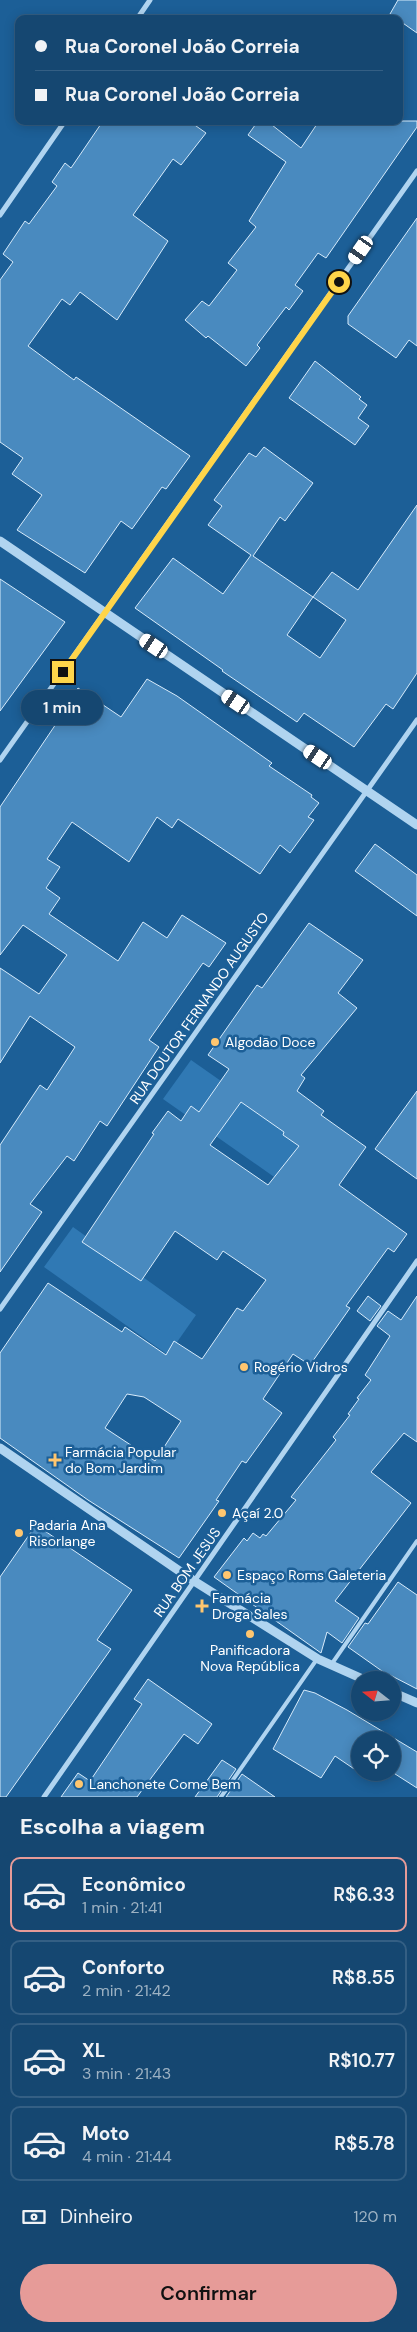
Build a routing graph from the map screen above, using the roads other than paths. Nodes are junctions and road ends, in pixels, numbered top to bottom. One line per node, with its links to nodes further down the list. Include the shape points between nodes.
1 (150, 0): 2 (street)
2 (140, 15)
3 (62, 125): 5 (street)
4 (417, 171): 7 (street)
5 (0, 215)
6 (0, 541): 7 (street)
7 (105, 612): 9 (street); 10 (street)
8 (417, 720): 10 (street, RUA DOUTOR FERNANDO AUGUSTO)
9 (0, 760)
10 (367, 791): 11 (street); 13 (street, RUA DOUTOR FERNANDO AUGUSTO)
11 (417, 825)
12 (417, 1261): 16 (street, RUA BOM JESUS)
13 (0, 1310)
14 (0, 1448): 16 (street)
15 (417, 1541): 18 (lane)
16 (194, 1581): 17 (street); 22 (street, RUA BOM JESUS)
17 (318, 1659): 18 (street); 23 (lane)
18 (331, 1665): 19 (street)
19 (351, 1674)
20 (401, 1696): 21 (street)
21 (417, 1703)
22 (44, 1797)
23 (221, 1797)

